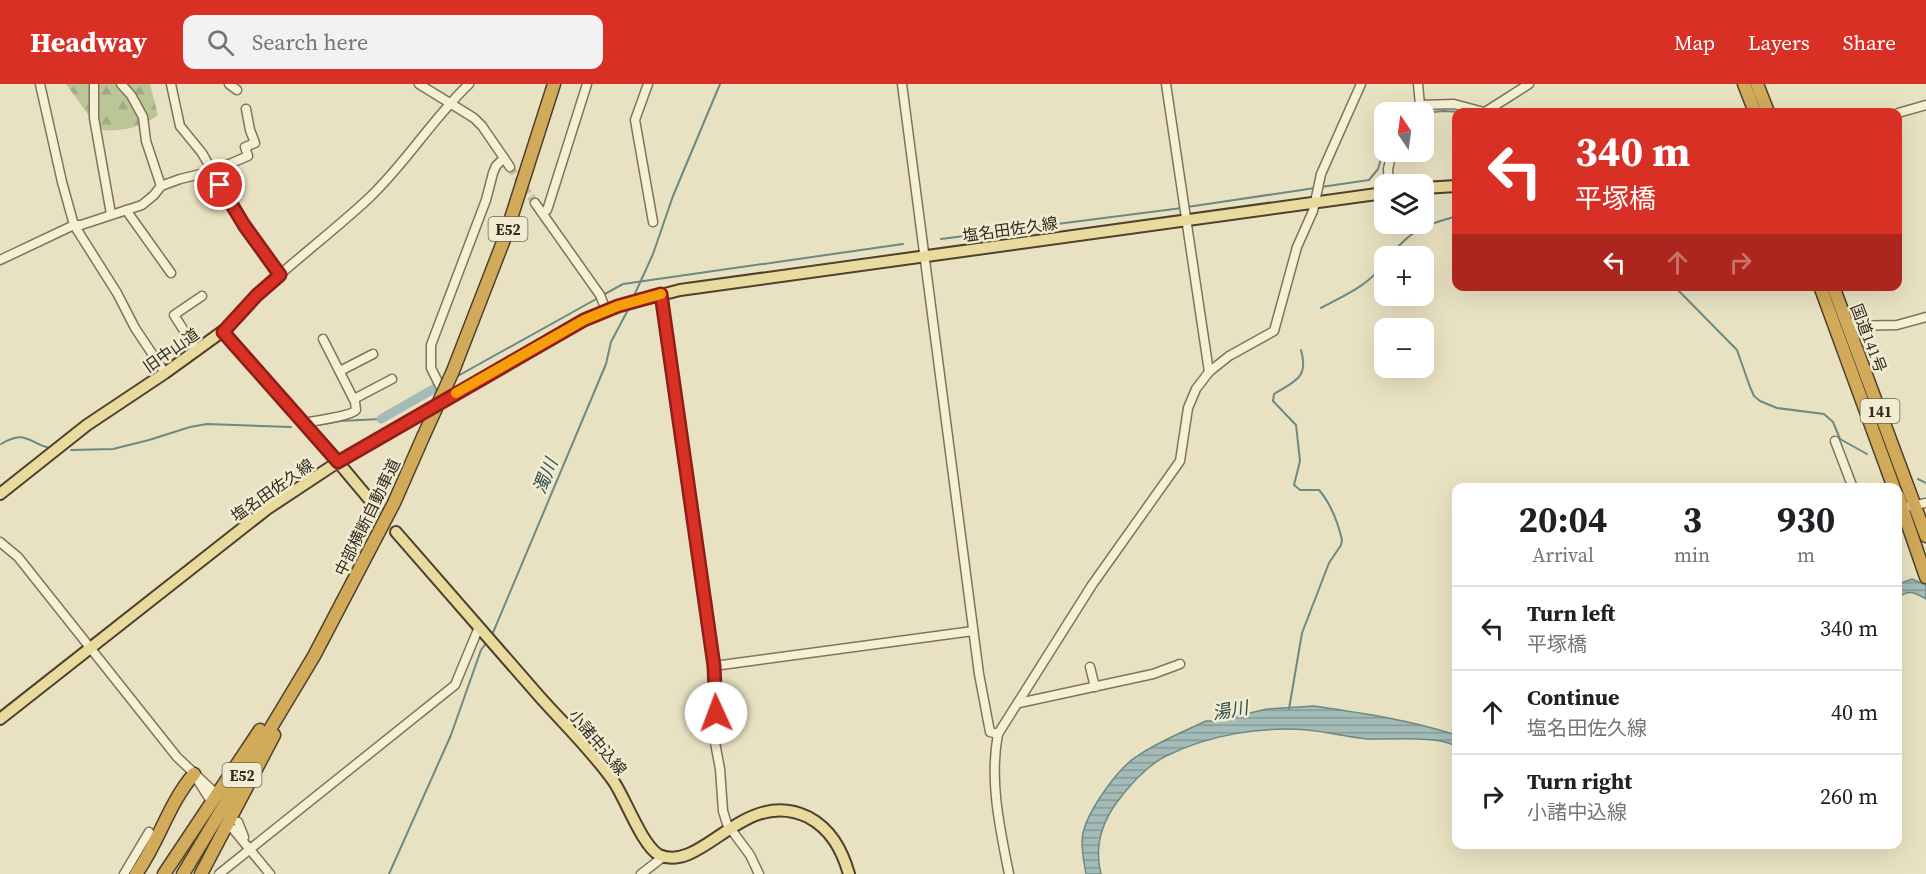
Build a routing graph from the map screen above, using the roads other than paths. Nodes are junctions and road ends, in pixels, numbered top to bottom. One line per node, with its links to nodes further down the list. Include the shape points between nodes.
1 (40, 84): 43 (street)
2 (94, 84): 41 (street, via 94,118)
3 (121, 84): 32 (street, via 143,117 146,141)
4 (171, 84): 31 (street, via 180,126)
5 (229, 84): 18 (street)
6 (418, 84): 19 (street)
7 (469, 84): 19 (street, 旧中山道)
8 (554, 84): 82 (highway, 中部横断自動車道 / E52, bridge, via 505,237 453,370 394,503)
9 (587, 84): 40 (street, via 547,210)
10 (648, 84): 42 (street, via 635,120)
11 (902, 84): 44 (street)
12 (1166, 84): 39 (street)
13 (1361, 84): 35 (street, via 1321,174)
14 (1418, 84): 20 (street)
15 (1530, 84): 24 (street)
16 (1744, 84): 25 (highway)
17 (1757, 84): 26 (highway)
18 (237, 90)
19 (451, 102): 29 (street, via 482,126); 47 (street, 旧中山道, via 370,197)
20 (1420, 102)
21 (1926, 105): 28 (street)
22 (1434, 107): 23 (street, via 1454,104)
23 (1469, 108)
24 (1491, 108)
25 (1753, 108)
26 (1766, 108)
27 (246, 109): 31 (street, via 255,143 245,147 248,156)
28 (1902, 112)
29 (504, 158): 30 (street); 63 (street, via 493,173 431,345 431,368)
30 (510, 167)
31 (213, 171): 32 (street); 47 (street, via 233,208)
32 (161, 186): 38 (street, via 142,205)
33 (1452, 186): 34 (main road)
34 (1434, 187)
35 (1317, 193): 36 (main road, 塩名田佐久線); 39 (main road, 塩名田佐久線); 60 (street, via 1274,331)
36 (1374, 193)
37 (535, 202): 40 (street)
38 (126, 210): 41 (street); 46 (street)
39 (1184, 211): 44 (main road, 塩名田佐久線); 60 (street)
40 (542, 213): 52 (street)
41 (111, 214): 43 (street)
42 (653, 222)
43 (74, 225): 45 (street); 61 (street)
44 (924, 256): 50 (main road, 塩名田佐久線); 80 (street)
45 (0, 260)
46 (171, 273)
47 (280, 275): 55 (street, 旧中山道)
48 (1822, 291): 69 (highway, 国道141号 / 141)
49 (1835, 291): 54 (highway, 国道141号 / 141)
50 (661, 294): 52 (main road, 塩名田佐久線, via 618,306); 84 (street)
51 (202, 296): 57 (street, via 174,315)
52 (603, 302): 63 (main road, 塩名田佐久線, via 584,320)
53 (1926, 316): 54 (street, via 1897,325)
54 (1847, 326): 71 (highway, 国道141号 / 141)
55 (223, 332): 57 (main road, 旧中山道); 65 (main road)
56 (323, 339): 59 (street)
57 (197, 351): 61 (main road, 旧中山道)
58 (373, 354): 59 (street)
59 (340, 371): 64 (street)
60 (1209, 372): 88 (street, via 1190,400 1180,461 1092,585)
61 (165, 373): 70 (main road, 旧中山道, via 87,425)
62 (392, 379): 64 (street)
63 (446, 398): 67 (main road, 塩名田佐久線)
64 (354, 399): 65 (street, via 354,414)
65 (303, 423): 67 (main road)
66 (1835, 441): 68 (street)
67 (338, 462): 72 (main road); 81 (main road, 塩名田佐久線, via 267,509)
68 (1851, 483)
69 (1892, 483)
70 (0, 494)
71 (1920, 504): 73 (street); 76 (highway, 国道141号 / 141)
72 (374, 505)
73 (1902, 505)
74 (1902, 513): 78 (highway)
75 (396, 532): 79 (main road, 小諸中込線)
76 (1926, 536)
77 (0, 542): 81 (street, via 18,557)
78 (1926, 577)
79 (481, 630): 96 (street, via 455,686); 97 (main road, 小諸中込線, via 609,776 648,844)
80 (973, 631): 84 (street); 90 (street, via 990,732)
81 (90, 649): 89 (main road, 塩名田佐久線); 91 (street)
82 (314, 656): 86 (highway, 中部横断自動車道 / E52); 102 (highway)
83 (1180, 664): 87 (street)
84 (714, 666): 94 (street, via 717,706 713,732 723,811)
85 (1090, 667): 87 (street)
86 (301, 675): 100 (highway, via 256,735); 101 (highway, 中部横断自動車道 / E52)
87 (1095, 687): 88 (street)
88 (1019, 703): 90 (street)
89 (0, 719)
90 (998, 735): 108 (street, via 996,793)
91 (194, 774): 92 (street); 99 (highway, via 174,800)
92 (211, 794)
93 (235, 825): 96 (street)
94 (730, 829): 97 (main road, via 695,854 679,859); 106 (street); 107 (main road, via 766,812 803,815 831,836)
95 (148, 832): 98 (street)
96 (250, 849): 103 (street); 104 (street)
97 (663, 856): 105 (street)
98 (124, 874)
99 (136, 874)
100 (164, 874)
101 (183, 874)
102 (201, 874)
103 (219, 874)
104 (270, 874)
105 (641, 874)
106 (759, 874)
107 (849, 874)
108 (1009, 874)

